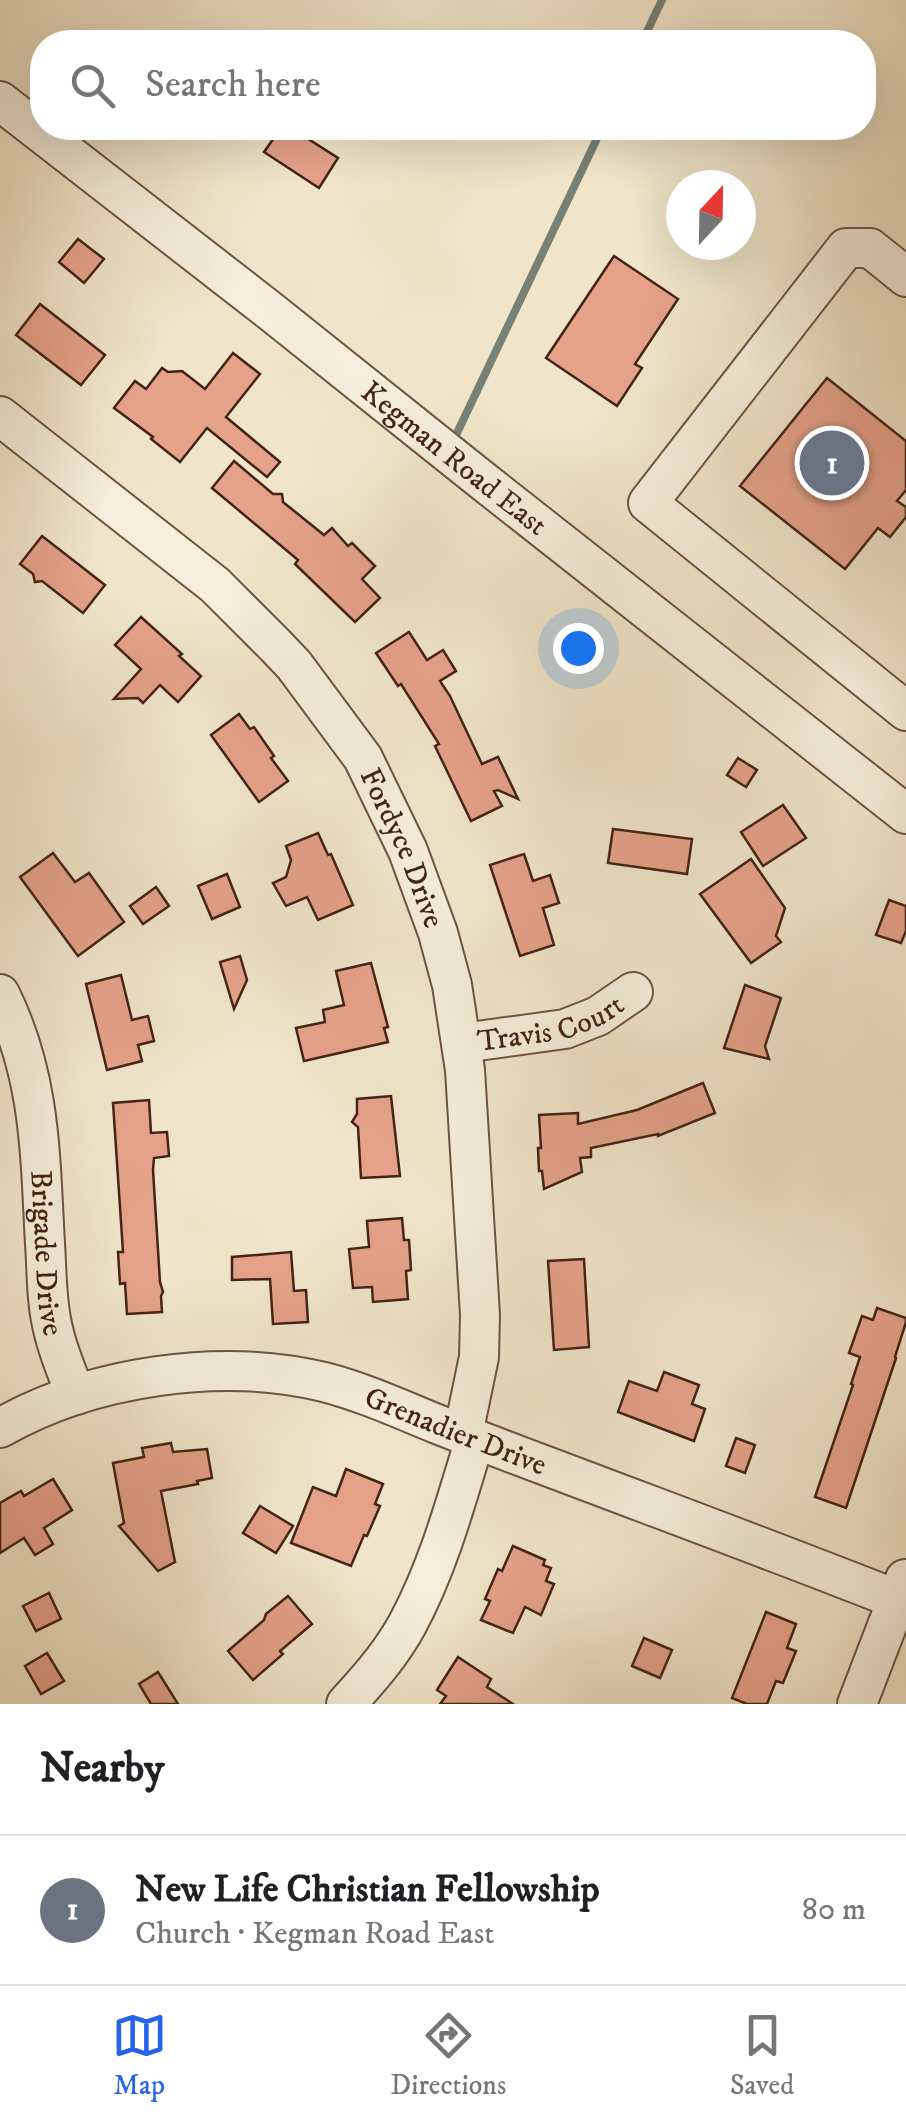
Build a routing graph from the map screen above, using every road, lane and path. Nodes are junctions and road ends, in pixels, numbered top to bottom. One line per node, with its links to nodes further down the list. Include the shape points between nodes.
1 (0, 102): 2 (street, Kegman Road East)
2 (30, 125)
3 (49, 140): 7 (street, Kegman Road East)
4 (906, 277): 6 (street, via 870,248 846,248 648,503)
5 (0, 416): 10 (street, Fordyce Drive, via 216,585 294,665 338,722 408,851 438,933)
6 (906, 711)
7 (906, 814)
8 (633, 992): 10 (street, Travis Court, via 565,1029)
9 (0, 994): 11 (street, Brigade Drive, via 32,1078 52,1326)
10 (462, 1043): 13 (street, Fordyce Drive, via 480,1315)
11 (76, 1395): 12 (street, Grenadier Drive); 13 (street, Grenadier Drive, via 162,1376 272,1374 384,1400)
12 (0, 1428)
13 (469, 1437): 14 (street, Grenadier Drive); 15 (street, Fordyce Drive, via 440,1552 408,1622)
14 (902, 1589): 16 (street)
15 (346, 1704)
16 (857, 1704)

